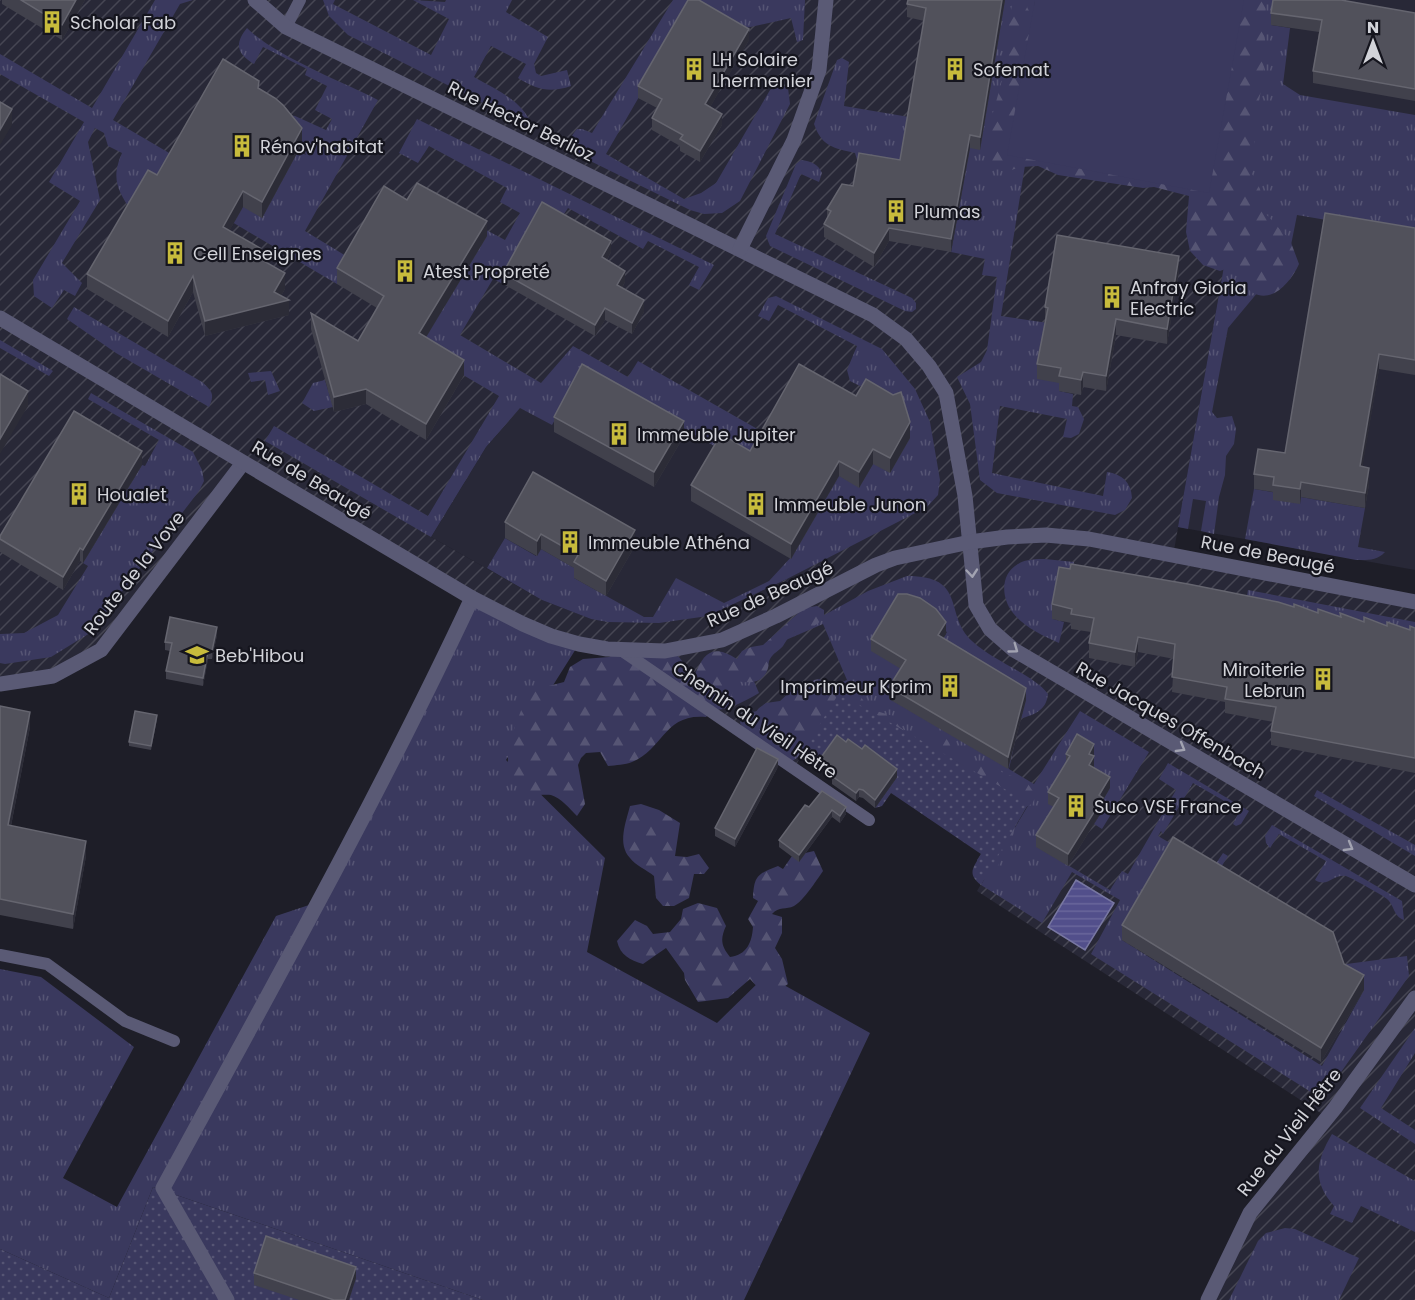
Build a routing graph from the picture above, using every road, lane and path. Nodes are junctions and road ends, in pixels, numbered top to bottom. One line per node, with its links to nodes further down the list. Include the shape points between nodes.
1 (255, 0): 4 (street, Rue Hector Berlioz)
2 (300, 0): 4 (lane)
3 (826, 0): 5 (street, via 819,70 794,141)
4 (286, 27): 5 (street, Rue Hector Berlioz)
5 (740, 249): 8 (street, Rue Hector Berlioz, via 873,315 906,339 929,366 946,393 965,496)
6 (0, 318): 7 (street, Rue de Beaugé)
7 (243, 462): 9 (street, Rue de Beaugé); 12 (street, Route de la Vove, via 101,650 53,676)
8 (969, 542): 10 (street, Rue de Beaugé, via 1046,535 1089,539); 11 (street, Rue de Beaugé, via 895,558 722,640 665,651); 14 (street, Rue Jacques Offenbach, one-way to 14, via 976,605 990,629 1014,650)
9 (472, 598): 11 (street, Rue de Beaugé, via 551,636); 18 (street, via 323,892 163,1188)
10 (1415, 602)
11 (621, 650): 13 (lane, Chemin du Vieil Hêtre)
12 (0, 684)
13 (869, 820)
14 (1415, 885)
15 (0, 955): 17 (lane, via 47,964 125,1021)
16 (1415, 998): 19 (street, Rue du Vieil Hêtre, via 1335,1108 1250,1213)
17 (174, 1041)
18 (227, 1300)
19 (1208, 1300)

